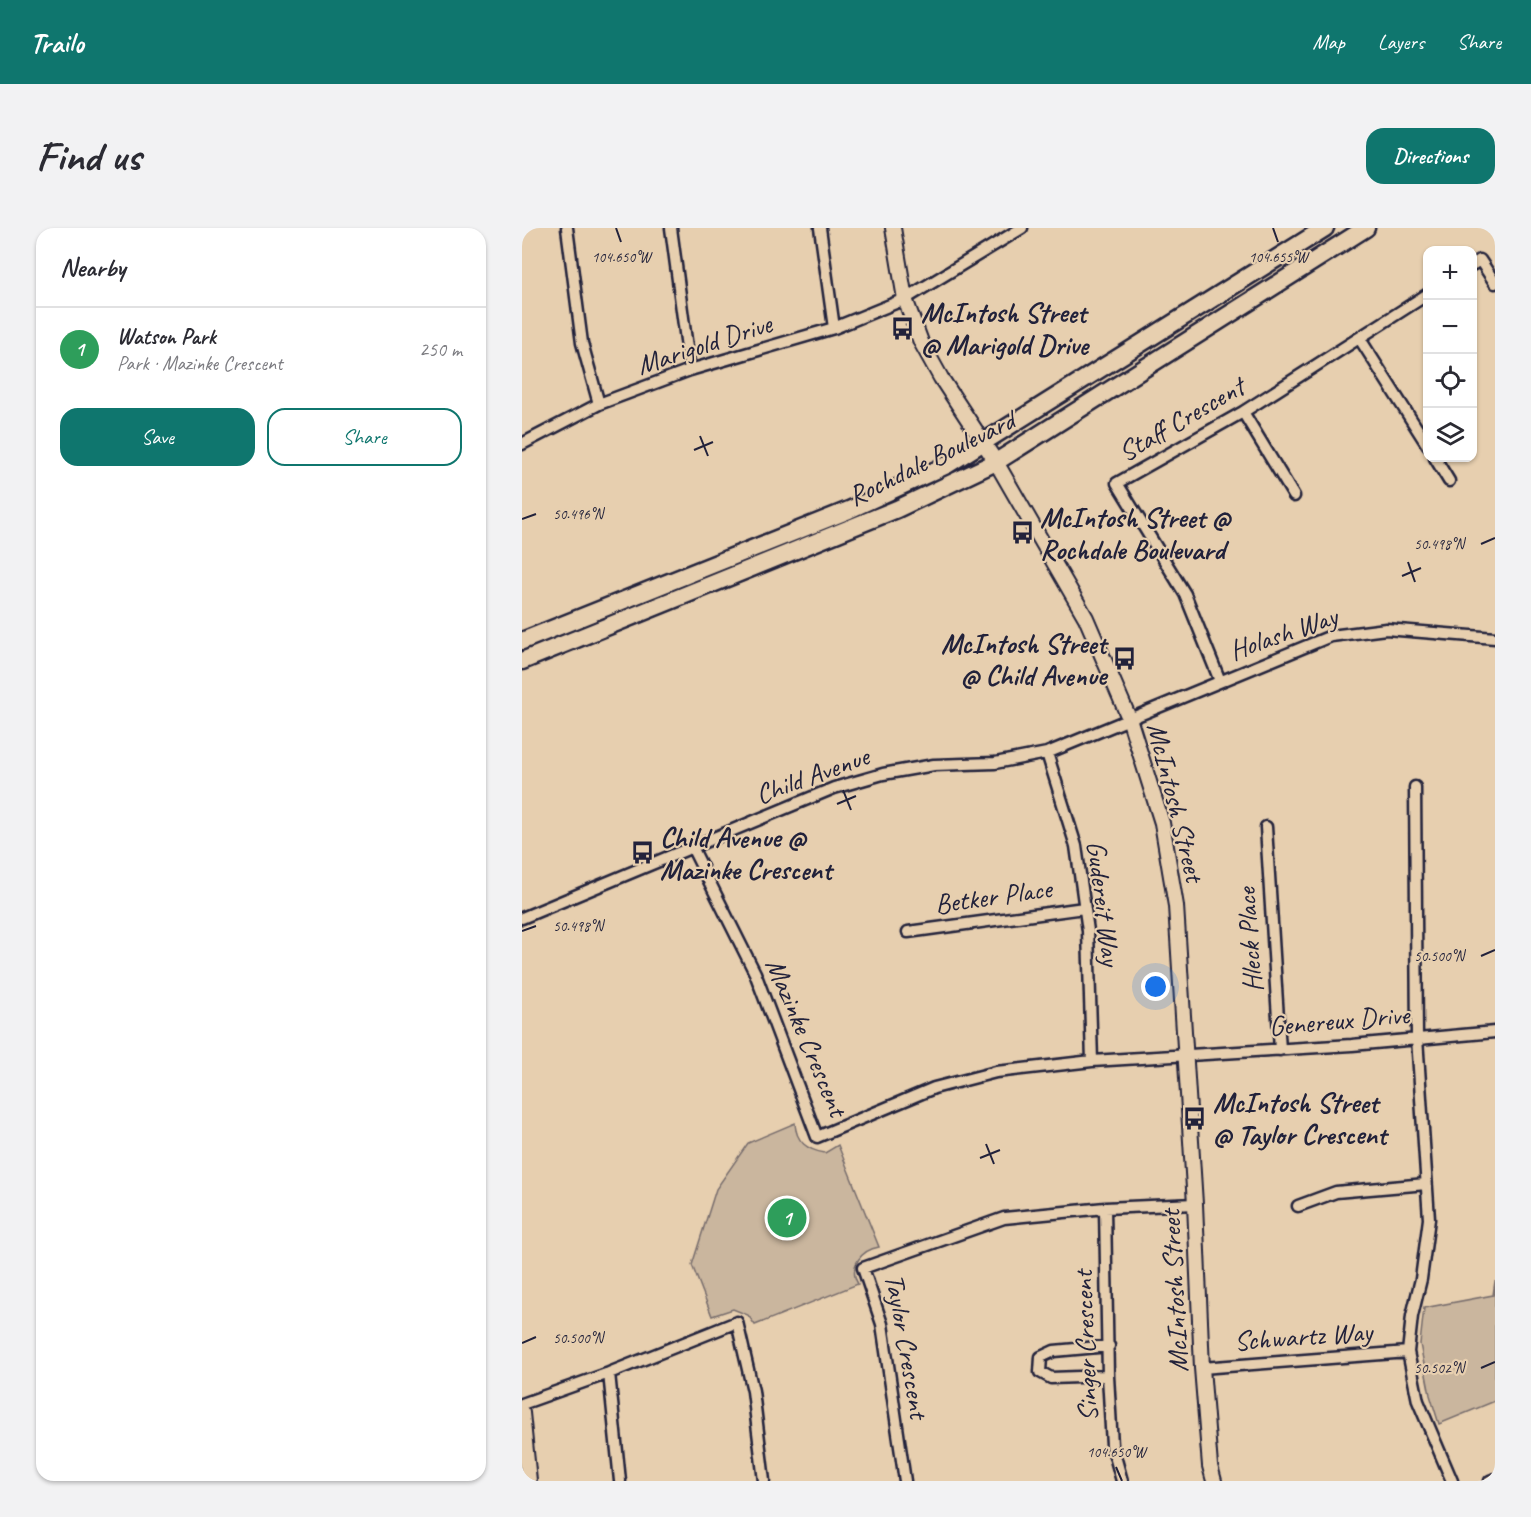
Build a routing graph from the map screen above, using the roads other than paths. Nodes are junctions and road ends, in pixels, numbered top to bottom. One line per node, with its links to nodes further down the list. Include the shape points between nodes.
1 (567, 228): 15 (street, via 582,343)
2 (671, 228): 14 (street)
3 (820, 228): 12 (street)
4 (893, 228): 11 (street, McIntosh Street)
5 (1022, 228): 11 (street, Marigold Drive)
6 (1325, 228): 18 (main road, Rochdale Boulevard)
7 (1366, 228): 20 (main road, Rochdale Boulevard)
8 (1477, 262): 9 (street, via 1480,260)
9 (1495, 283)
10 (1423, 297): 13 (street, Staff Crescent)
11 (905, 299): 12 (street, Marigold Drive); 18 (street, McIntosh Street, via 921,342)
12 (834, 328): 14 (street, Marigold Drive)
13 (1360, 339): 16 (street, Staff Crescent); 17 (street)
14 (690, 370): 15 (street, Marigold Drive)
15 (599, 404): 19 (street, Marigold Drive)
16 (1243, 412): 23 (street); 27 (street, Staff Crescent, via 1117,483 1185,594)
17 (1423, 438)
18 (983, 443): 20 (street, McIntosh Street); 25 (main road, Rochdale Boulevard, via 936,470 849,510)
19 (522, 444)
20 (996, 462): 26 (main road, Rochdale Boulevard, via 897,509); 28 (street, McIntosh Street, via 1086,618)
21 (1437, 462): 22 (street)
22 (1449, 481)
23 (1294, 496)
24 (1495, 638): 27 (street, Holash Way, via 1386,629 1331,636)
25 (522, 641)
26 (522, 662)
27 (1220, 681): 28 (street, Holash Way)
28 (1129, 718): 29 (street, Child Avenue); 39 (street, McIntosh Street, via 1162,823 1176,906)
29 (1047, 753): 32 (street, Child Avenue, via 995,763 934,765 883,774 834,788); 33 (street, Gudereit Way, via 1076,846)
30 (1415, 787): 37 (street)
31 (1266, 827): 38 (street, Hleck Place)
32 (692, 847): 34 (street, Child Avenue); 40 (street, Mazinke Crescent, via 755,973 817,1137 934,1088 996,1072)
33 (1084, 908): 35 (street, Betker Place); 40 (street, Gudereit Way)
34 (522, 918)
35 (908, 932)
36 (1495, 1032): 37 (street, Genereux Drive)
37 (1417, 1038): 38 (street, Genereux Drive); 41 (street)
38 (1280, 1050): 39 (street, Genereux Drive)
39 (1187, 1055): 40 (street, Mazinke Crescent); 42 (street, McIntosh Street)
40 (1092, 1061)
41 (1426, 1184): 43 (street, via 1336,1192); 46 (street, via 1427,1240)
42 (1195, 1204): 44 (street, Taylor Crescent); 47 (street, McIntosh Street)
43 (1298, 1206)
44 (1105, 1208): 45 (street, Singer Crescent); 56 (street, Taylor Crescent, via 1004,1218 863,1268 882,1324)
45 (1109, 1346): 49 (street, Singer Crescent); 49 (street, via 1054,1351 1041,1357 1040,1372 1051,1378)
46 (1408, 1352): 47 (street, Schwartz Way); 59 (street, via 1418,1401)
47 (1202, 1368): 58 (street, McIntosh Street)
48 (609, 1373): 50 (street); 54 (street); 55 (street, via 737,1322 753,1391)
49 (1108, 1376): 57 (street, Singer Crescent, via 1112,1444)
50 (522, 1404)
51 (522, 1413): 53 (street)
52 (1495, 1479): 60 (street)
53 (529, 1481)
54 (620, 1481)
55 (764, 1481)
56 (905, 1481)
57 (1122, 1481)
58 (1214, 1481)
59 (1452, 1481)
60 (1490, 1481)

